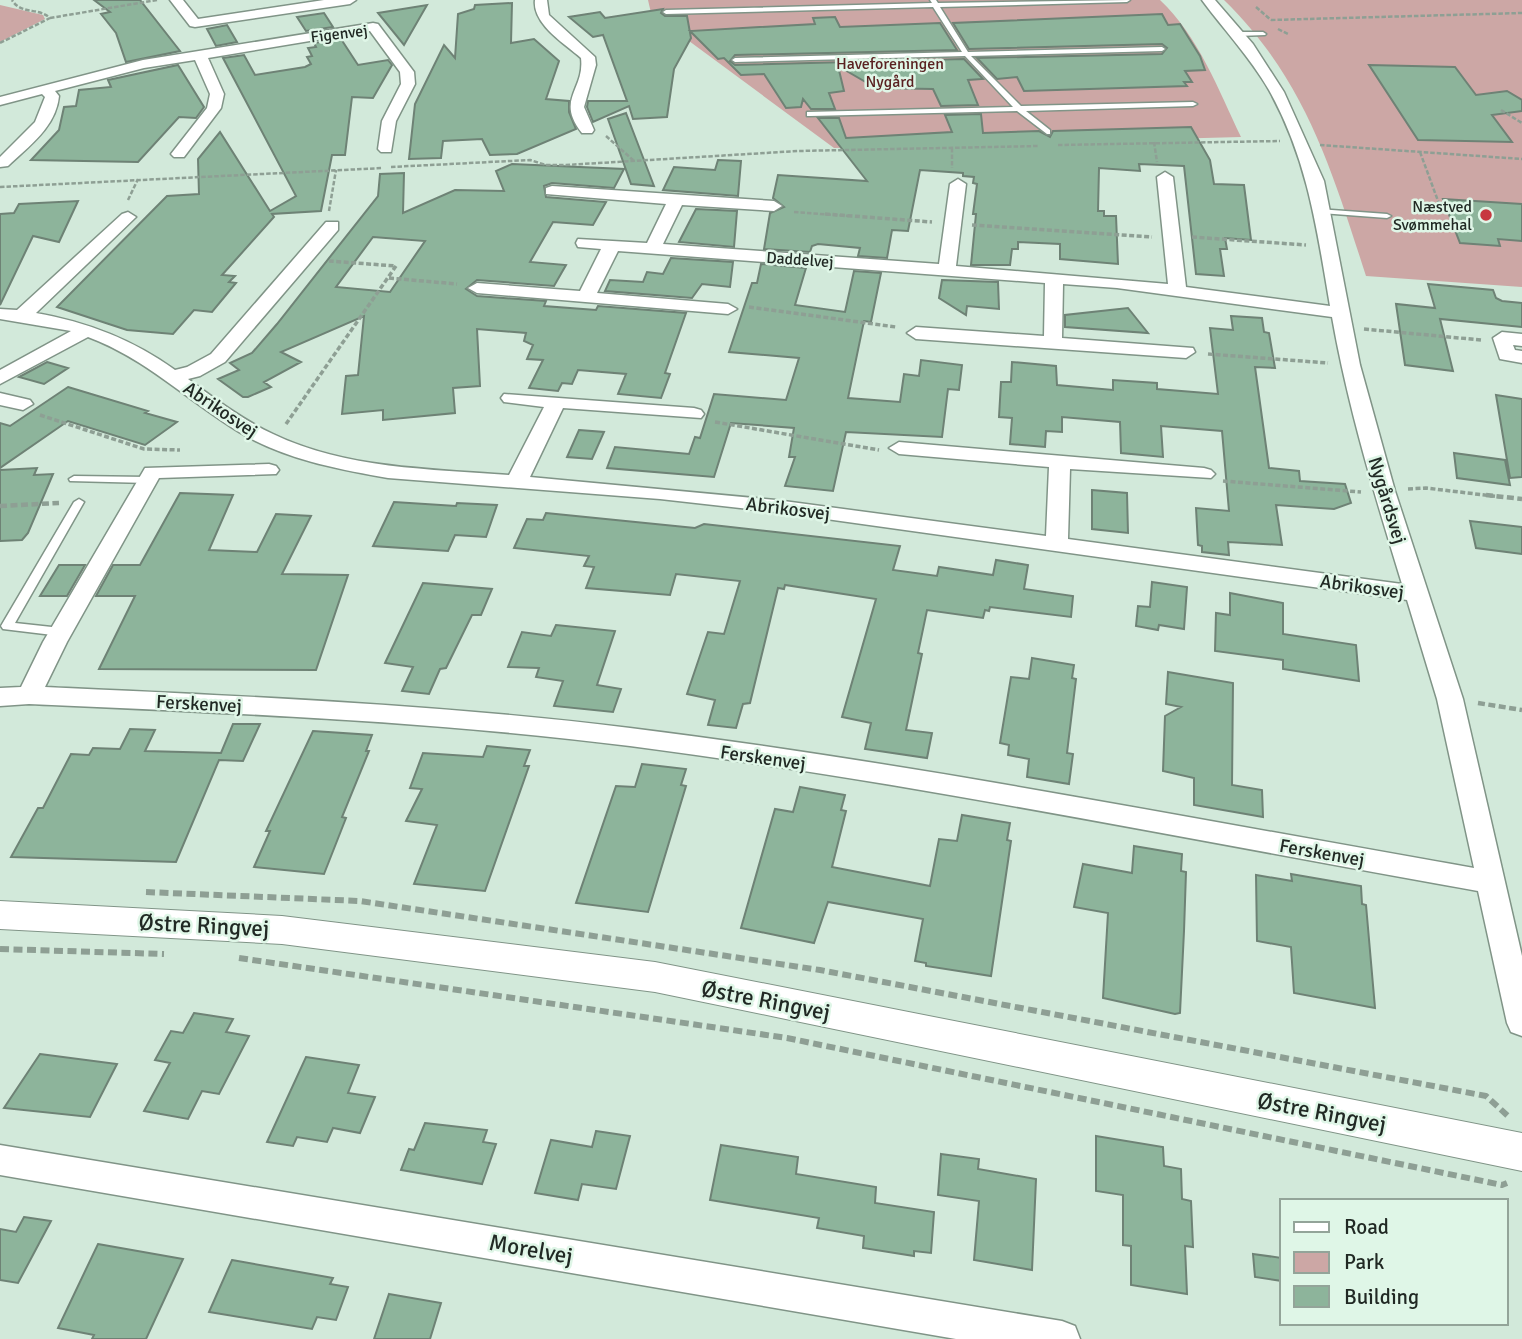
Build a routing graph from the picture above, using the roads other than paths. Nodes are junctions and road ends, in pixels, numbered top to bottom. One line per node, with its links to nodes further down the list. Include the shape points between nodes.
1 (176, 0): 8 (street, Figenvej, via 195,23)
2 (349, 0): 8 (street, Figenvej)
3 (541, 0): 22 (street, via 544,17 589,57 575,110)
4 (1127, 0): 7 (lane)
5 (1208, 0): 10 (street, Nygårdsvej)
6 (934, 2): 7 (lane); 9 (lane); 15 (lane)
7 (961, 2)
8 (270, 11): 12 (street, Figenvej)
9 (666, 12)
10 (1238, 34): 11 (lane); 32 (street, Nygårdsvej, via 1277,92 1315,181)
11 (1263, 34)
12 (293, 39): 14 (street, Figenvej); 24 (street, Figenvej, via 373,27 407,72 408,84 389,121)
13 (1162, 49): 15 (lane)
14 (199, 53): 17 (street, Figenvej); 25 (street, via 218,94 214,108)
15 (965, 53): 16 (lane); 20 (lane, via 987,82)
16 (735, 60)
17 (45, 89): 18 (street, Figenvej); 26 (street, via 52,96 47,117)
18 (0, 100)
19 (1193, 104): 20 (lane)
20 (1018, 109): 21 (lane); 23 (lane)
21 (810, 114)
22 (587, 130)
23 (1047, 132)
24 (386, 149)
25 (179, 154)
26 (3, 163)
27 (1165, 177): 42 (street)
28 (958, 184): 39 (street)
29 (552, 191): 30 (street)
30 (676, 200): 31 (street); 38 (street)
31 (774, 206)
32 (1321, 212): 33 (lane); 47 (street, Nygårdsvej)
33 (1387, 216)
34 (128, 217): 46 (street)
35 (332, 226): 54 (street, Abrikosvej, via 218,358 193,372)
36 (584, 243): 37 (street, Daddelvej)
37 (612, 245): 38 (street, Daddelvej); 43 (street)
38 (653, 248): 39 (street, Daddelvej)
39 (947, 270): 40 (street, Daddelvej)
40 (1054, 279): 42 (street, Daddelvej); 51 (street)
41 (477, 288): 43 (street)
42 (1177, 289): 47 (street, Daddelvej)
43 (586, 297): 44 (street)
44 (728, 309)
45 (0, 314): 46 (street, Abrikosvej)
46 (22, 316): 48 (street, Abrikosvej)
47 (1341, 320): 70 (street, Nygårdsvej, via 1384,491)
48 (87, 330): 54 (street, Abrikosvej, via 130,349); 55 (street)
49 (916, 333): 51 (street)
50 (1513, 341): 53 (street, via 1507,355)
51 (1053, 345): 52 (street)
52 (1186, 352)
53 (1522, 357)
54 (172, 376): 67 (street, Abrikosvej, via 242,426 310,456 388,472)
55 (0, 378)
56 (511, 398): 58 (street)
57 (0, 399): 59 (street)
58 (556, 402): 60 (street); 67 (street)
59 (23, 404)
60 (694, 414)
61 (899, 448): 62 (street)
62 (1060, 462): 64 (street); 69 (street)
63 (269, 470): 66 (street, via 152,472)
64 (1204, 474)
65 (74, 480): 66 (lane)
66 (148, 480): 71 (street)
67 (517, 481): 69 (street, Abrikosvej, via 750,503)
68 (79, 502): 71 (lane, via 7,626)
69 (1057, 545): 70 (street, Abrikosvej)
70 (1418, 594): 74 (street, Nygårdsvej, via 1450,699)
71 (61, 632): 72 (street)
72 (29, 695): 73 (street, Ferskenvej); 74 (street, Ferskenvej, via 389,712 630,737 875,774)
73 (0, 697)
74 (1489, 882): 76 (street, Nygårdsvej)
75 (0, 915): 78 (street, Østre Ringvej, via 282,930 654,977)
76 (1522, 1023)
77 (0, 1160): 79 (street, Morelvej)
78 (1517, 1166)
79 (1062, 1339)

